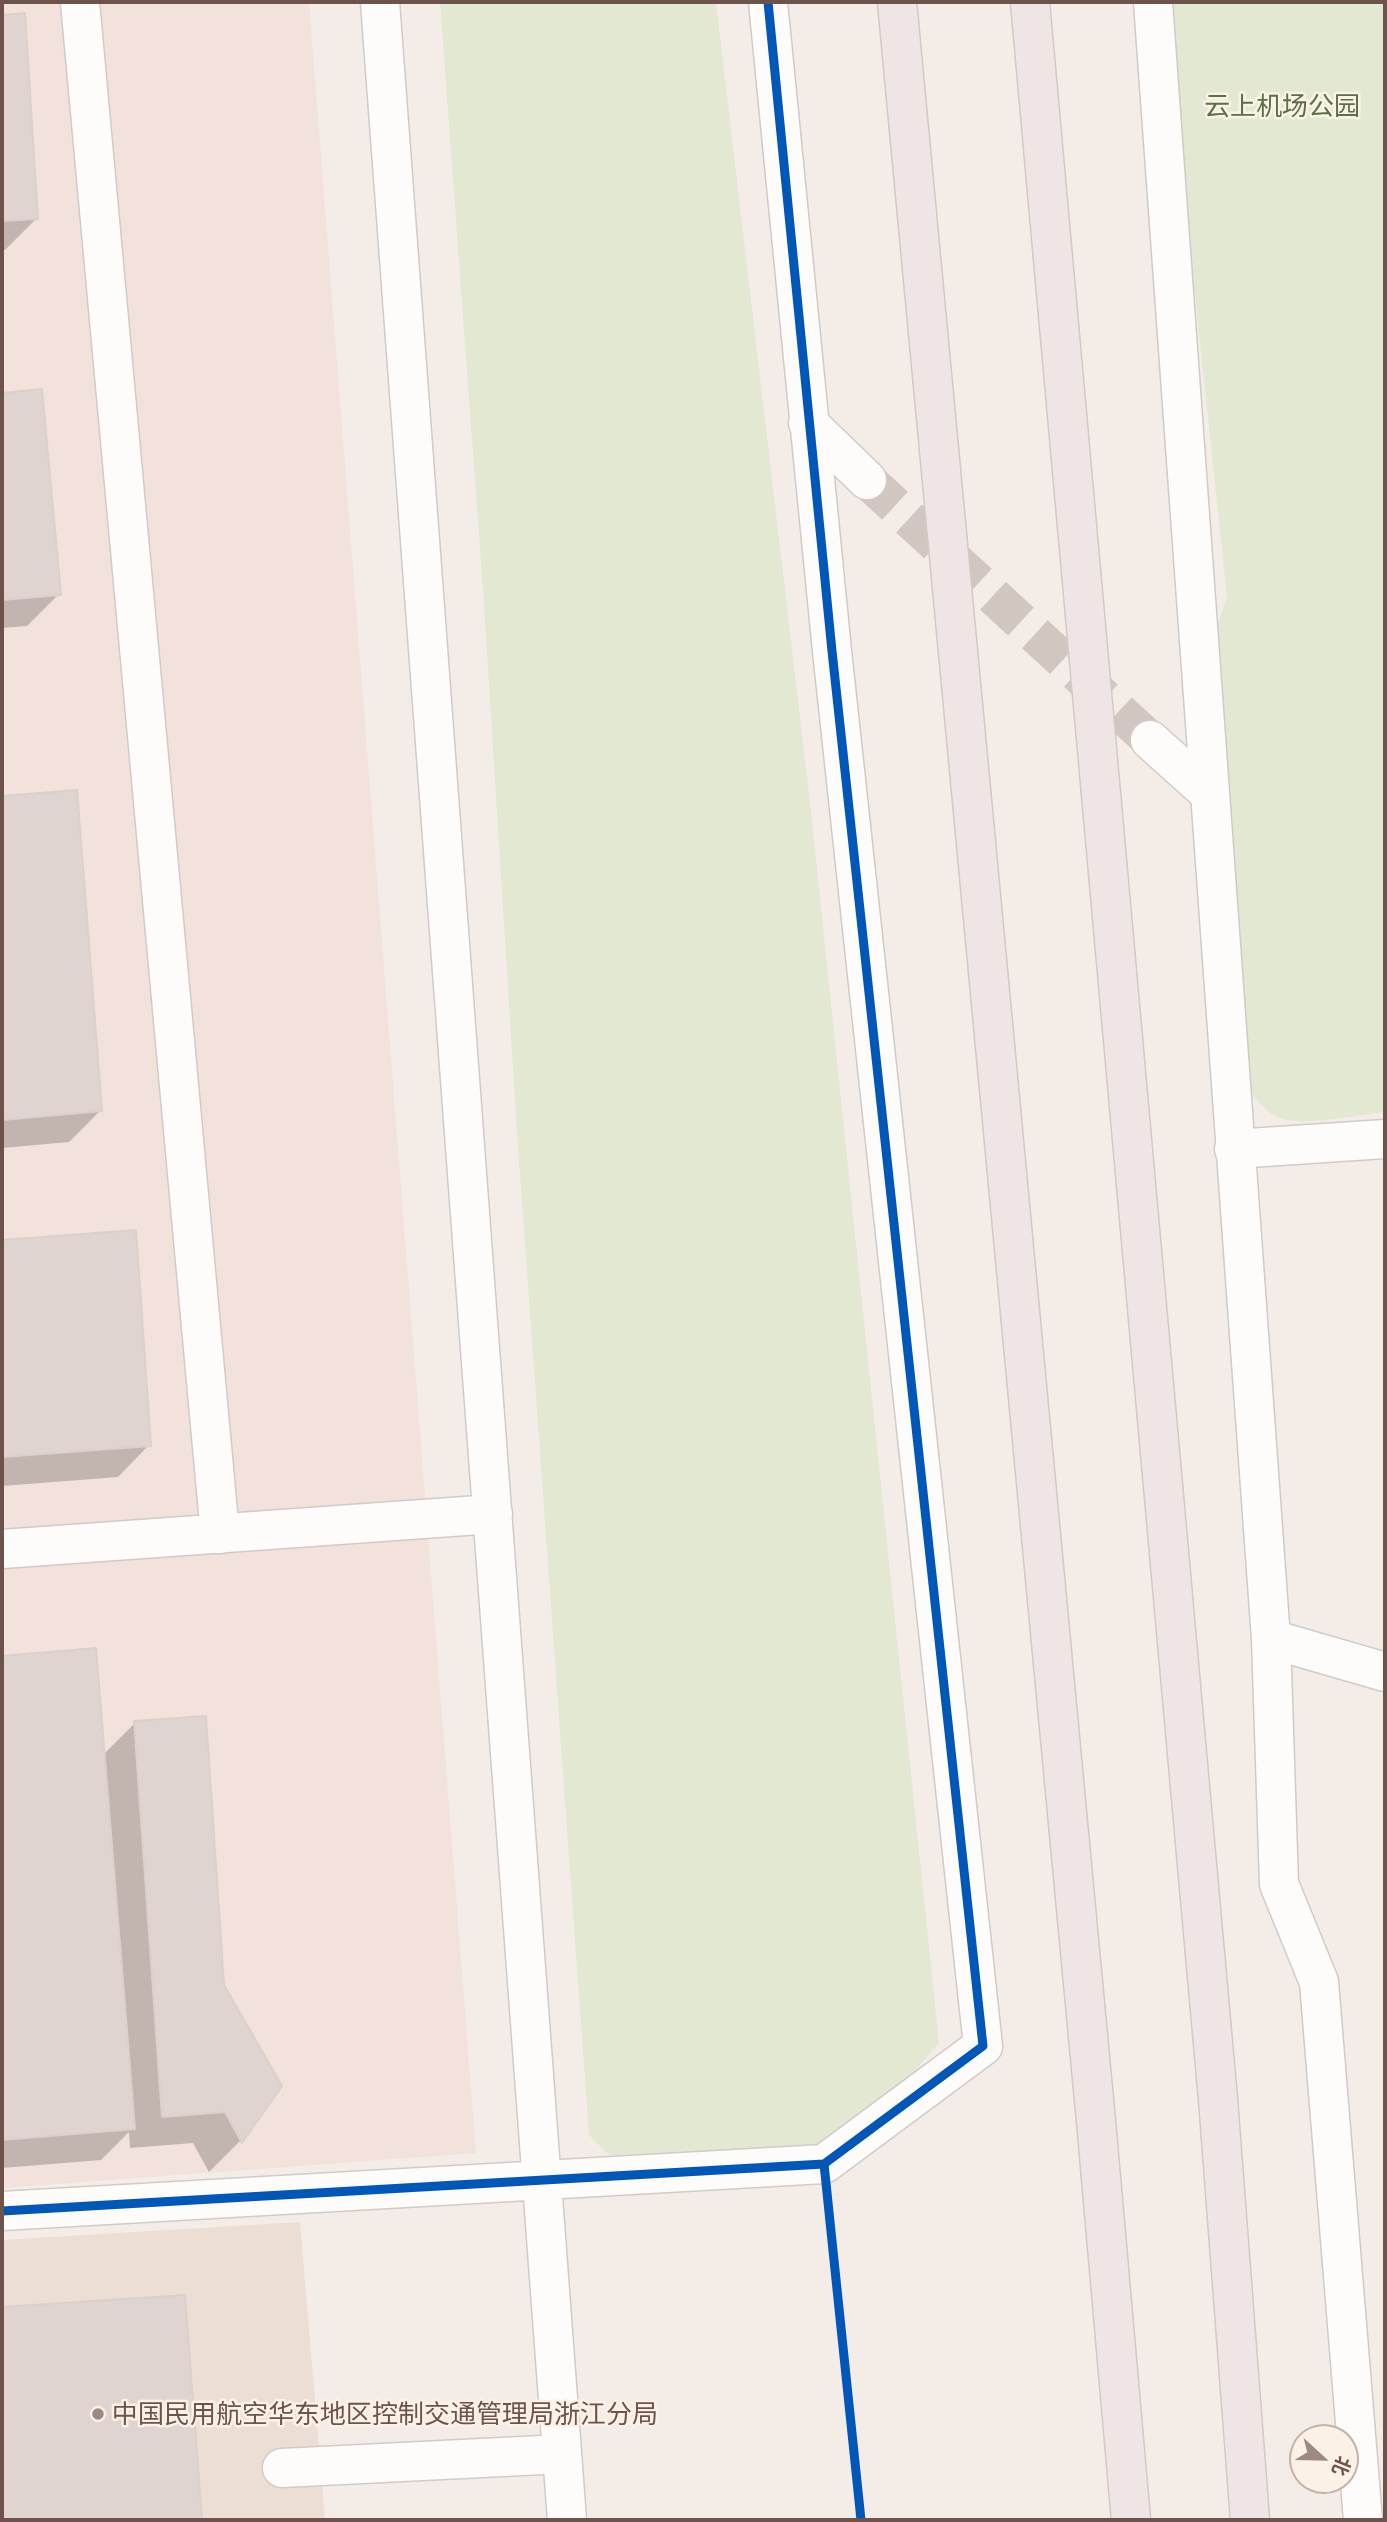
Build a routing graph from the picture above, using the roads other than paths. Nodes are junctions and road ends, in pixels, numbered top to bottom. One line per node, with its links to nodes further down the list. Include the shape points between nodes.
1 (80, 2): 14 (street)
2 (380, 2): 13 (street)
3 (768, 2): 7 (street)
4 (897, 2): 24 (highway)
5 (1030, 2): 25 (highway, via 1218,2099)
6 (1153, 2): 10 (street)
7 (808, 423): 8 (street); 18 (street, via 983,2046 824,2164)
8 (867, 480)
9 (1150, 740): 10 (street)
10 (1209, 793): 12 (street)
11 (1385, 1139): 12 (street)
12 (1234, 1149): 16 (street)
13 (493, 1514): 14 (street); 18 (street)
14 (220, 1534): 15 (street)
15 (2, 1549)
16 (1271, 1639): 17 (street); 20 (street, via 1279,1884 1320,1982)
17 (1385, 1672)
18 (542, 2180): 19 (street); 21 (street)
19 (2, 2211)
20 (1370, 2425): 26 (street)
21 (562, 2454): 22 (street); 23 (street)
22 (282, 2468)
23 (567, 2520)
24 (1131, 2520)
25 (1250, 2520)
26 (1363, 2520)

